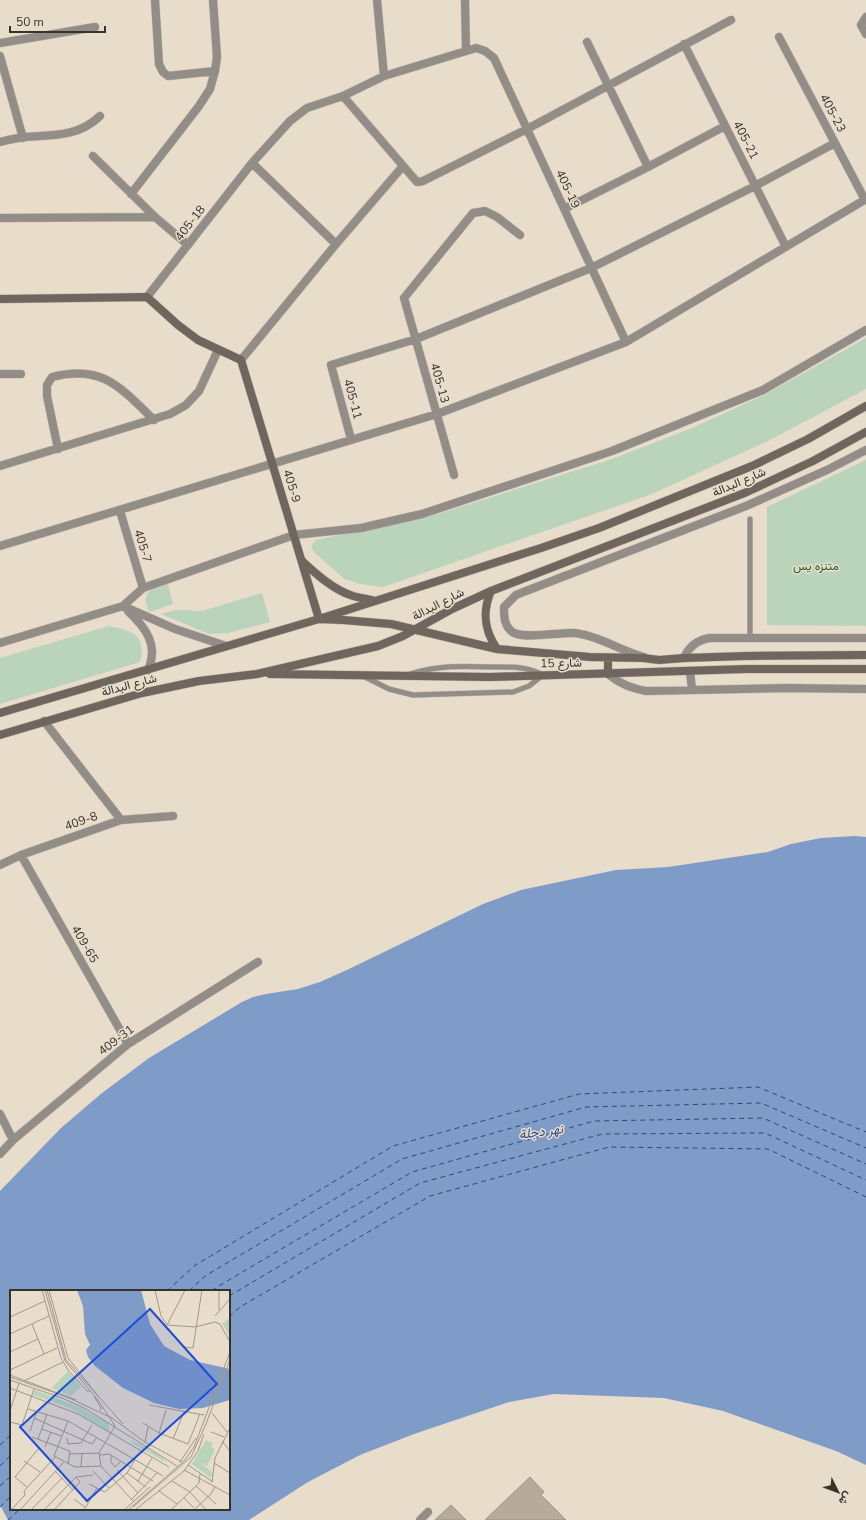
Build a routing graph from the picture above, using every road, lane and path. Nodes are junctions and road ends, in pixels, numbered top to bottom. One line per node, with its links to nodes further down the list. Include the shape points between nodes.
1 (155, 0): 16 (street, via 159,64 163,72 168,76)
2 (213, 0): 16 (street)
3 (377, 0): 17 (street)
4 (465, 0): 13 (street)
5 (865, 18): 8 (street, via 861,26)
6 (731, 20): 12 (street)
7 (95, 27): 11 (street)
8 (866, 34)
9 (779, 37): 25 (street, 405-23)
10 (587, 42): 18 (street)
11 (0, 43)
12 (684, 44): 18 (street); 21 (street, 405-21)
13 (466, 51): 14 (street, 405-18, via 476,48); 17 (street, 405-18)
14 (485, 51): 22 (street, 405-19, via 494,58)
15 (0, 56): 23 (street)
16 (216, 71): 31 (street, via 210,89 199,106)
17 (384, 76): 19 (street, 405-18)
18 (608, 86): 22 (street); 29 (street)
19 (343, 96): 27 (street, 405-18, via 307,108 290,121); 28 (street)
20 (100, 116): 23 (street, via 92,124 78,131)
21 (725, 126): 29 (street); 30 (street, 405-21)
22 (527, 129): 28 (street, via 423,181 417,182); 33 (street, 405-19)
23 (23, 138): 24 (street)
24 (0, 142)
25 (835, 143): 30 (street); 32 (street, 405-23)
26 (93, 156): 31 (street)
27 (252, 163): 37 (street, 405-18); 38 (street)
28 (403, 166): 38 (street)
29 (648, 167): 33 (street)
30 (755, 186): 39 (street, 405-21); 40 (street)
31 (131, 194): 34 (street)
32 (865, 200): 39 (street)
33 (564, 209): 40 (street, 405-19)
34 (155, 217): 35 (street); 37 (street)
35 (0, 218)
36 (520, 235): 44 (street, 405-13, via 485,211 473,213 404,298)
37 (188, 244): 41 (street, 405-18)
38 (336, 244): 47 (street)
39 (786, 247): 45 (street)
40 (592, 268): 44 (street); 45 (street, 405-19)
41 (147, 297): 42 (main road); 46 (main road, via 189,334)
42 (0, 299)
43 (866, 330): 62 (street, via 763,390 612,451 422,514 361,528)
44 (416, 339): 51 (street, 405-13); 54 (street, 405-11, via 331,364)
45 (626, 342): 51 (street)
46 (218, 350): 47 (main road); 52 (street, via 199,391 186,404)
47 (241, 360): 57 (main road, 405-9)
48 (0, 374): 49 (street)
49 (21, 374)
50 (866, 406): 67 (main road, شارع البدالة, via 808,439 752,466 599,528)
51 (437, 414): 54 (street); 59 (street, 405-13)
52 (154, 420): 55 (street); 55 (street, via 110,380 89,374 52,377 47,385 47,396)
53 (866, 432): 66 (main road, شارع البدالة, via 813,461 747,492)
54 (351, 439): 57 (street)
55 (58, 449): 58 (street)
56 (866, 450): 80 (street, via 746,506 526,590 516,595 504,607 508,629 517,634 575,633)
57 (272, 463): 60 (street); 62 (main road, 405-9)
58 (0, 466)
59 (454, 474)
60 (120, 511): 63 (street); 65 (street, 405-7)
61 (750, 520): 71 (lane)
62 (294, 535): 64 (main road, 405-9); 65 (street)
63 (0, 546)
64 (302, 560): 67 (main road, via 340,590); 69 (main road, 405-9)
65 (143, 588): 68 (street)
66 (491, 591): 70 (main road, شارع البدالة); 75 (main road, via 485,621)
67 (376, 601): 69 (main road, شارع البدالة)
68 (123, 606): 73 (street); 74 (street, via 175,629); 83 (street, via 139,621 150,637 153,660)
69 (319, 619): 70 (main road, شارع 15, via 367,621); 74 (main road, شارع البدالة)
70 (415, 629): 75 (main road, شارع 15); 85 (main road, شارع البدالة, via 378,646)
71 (750, 637): 72 (street); 79 (street, via 704,639 694,644)
72 (866, 638)
73 (0, 644)
74 (226, 646): 83 (main road, شارع البدالة)
75 (497, 649): 78 (main road, شارع 15)
76 (866, 655): 77 (main road, شارع 15)
77 (746, 656): 79 (main road, شارع 15); 81 (main road)
78 (608, 658): 80 (main road, شارع 15); 86 (main road)
79 (684, 658): 80 (main road, شارع 15)
80 (659, 660)
81 (746, 669): 82 (main road, شارع 15); 84 (main road, شارع 15)
82 (866, 669)
83 (148, 670): 91 (main road, شارع البدالة)
84 (690, 671): 86 (main road, شارع 15); 90 (street)
85 (257, 674): 87 (main road, شارع 15); 92 (main road, شارع البدالة, via 206,680 142,693)
86 (608, 674): 88 (main road, شارع 15); 90 (street, via 622,684 638,690)
87 (361, 675): 88 (main road, شارع 15); 88 (lane, via 389,689 414,695 513,692 529,686)
88 (543, 675)
89 (866, 689): 90 (street)
90 (692, 690)
91 (0, 713)
92 (44, 721): 93 (main road, شارع البدالة); 95 (street)
93 (0, 734)
94 (173, 816): 95 (street, 409-8)
95 (121, 820): 96 (street, 409-8)
96 (21, 855): 97 (street, 409-8); 99 (street, 409-65)
97 (0, 865)
98 (258, 962): 99 (street, 409-31)
99 (128, 1044): 101 (street, 409-31)
100 (0, 1114): 101 (street)
101 (14, 1140): 102 (street, 409-31)
102 (0, 1154)
103 (428, 1512): 104 (street)
104 (420, 1520)

